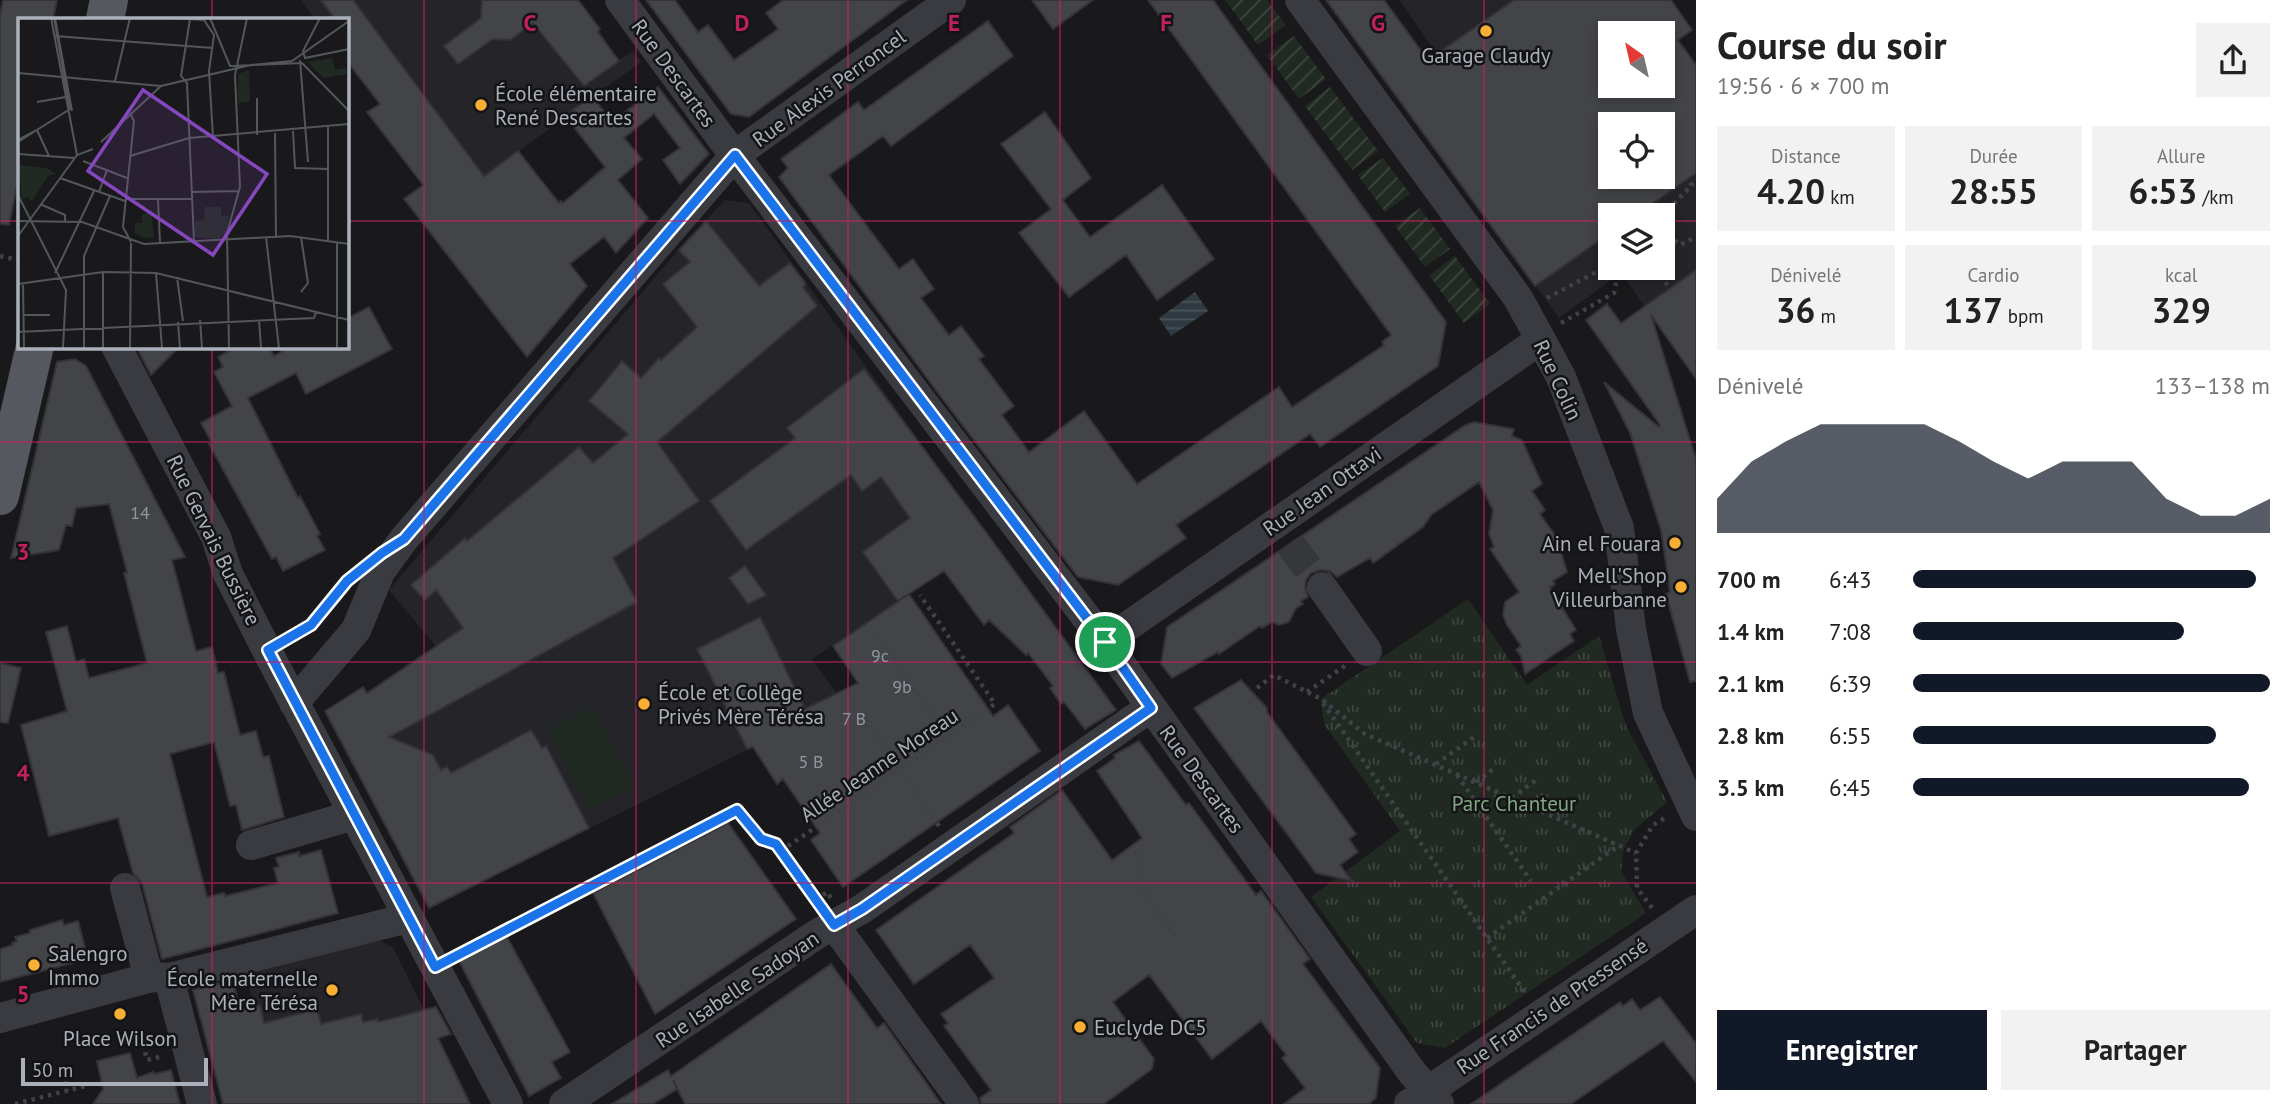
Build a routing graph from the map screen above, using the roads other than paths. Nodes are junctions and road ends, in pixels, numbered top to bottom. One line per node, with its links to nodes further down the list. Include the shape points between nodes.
1 (86, 0): 6 (main road)
2 (109, 0): 7 (main road)
3 (620, 0): 8 (street, Rue Descartes)
4 (951, 0): 8 (street, Rue Alexis Perroncel)
5 (1300, 0): 10 (street, Rue Colin, via 1518,298)
6 (82, 18)
7 (105, 18)
8 (735, 155): 16 (street, Rue Descartes); 18 (street, Rue Alexis Perroncel, via 404,539 380,572 356,630)
9 (18, 327): 13 (main road)
10 (1548, 332): 16 (street, Rue Jean Ottavi, via 1282,534); 20 (street, Rue Colin, via 1619,528 1631,629 1648,713)
11 (35, 348): 14 (main road)
12 (117, 348): 18 (street, Rue Gervais Bussière, via 216,537 228,574)
13 (0, 408)
14 (0, 496)
15 (1322, 587): 17 (street)
16 (1105, 642): 19 (street, Rue Descartes)
17 (1367, 651)
18 (294, 703): 21 (street, Rue Gervais Bussière)
19 (1151, 708): 26 (street, Rue Isabelle Sadoyan); 30 (street, Rue Descartes)
20 (1692, 810)
21 (354, 816): 22 (street); 25 (street, Rue Gervais Bussière)
22 (251, 845)
23 (125, 888): 28 (street)
24 (1696, 910): 30 (street, Rue Francis de Pressensé)
25 (408, 918): 28 (street); 32 (street, Rue Gervais Bussière)
26 (834, 925): 33 (street, Rue Isabelle Sadoyan); 34 (street)
27 (118, 931): 28 (street)
28 (150, 980): 29 (street); 31 (street)
29 (0, 1018)
30 (1425, 1100)
31 (202, 1104)
32 (508, 1104)
33 (564, 1104)
34 (964, 1104)

